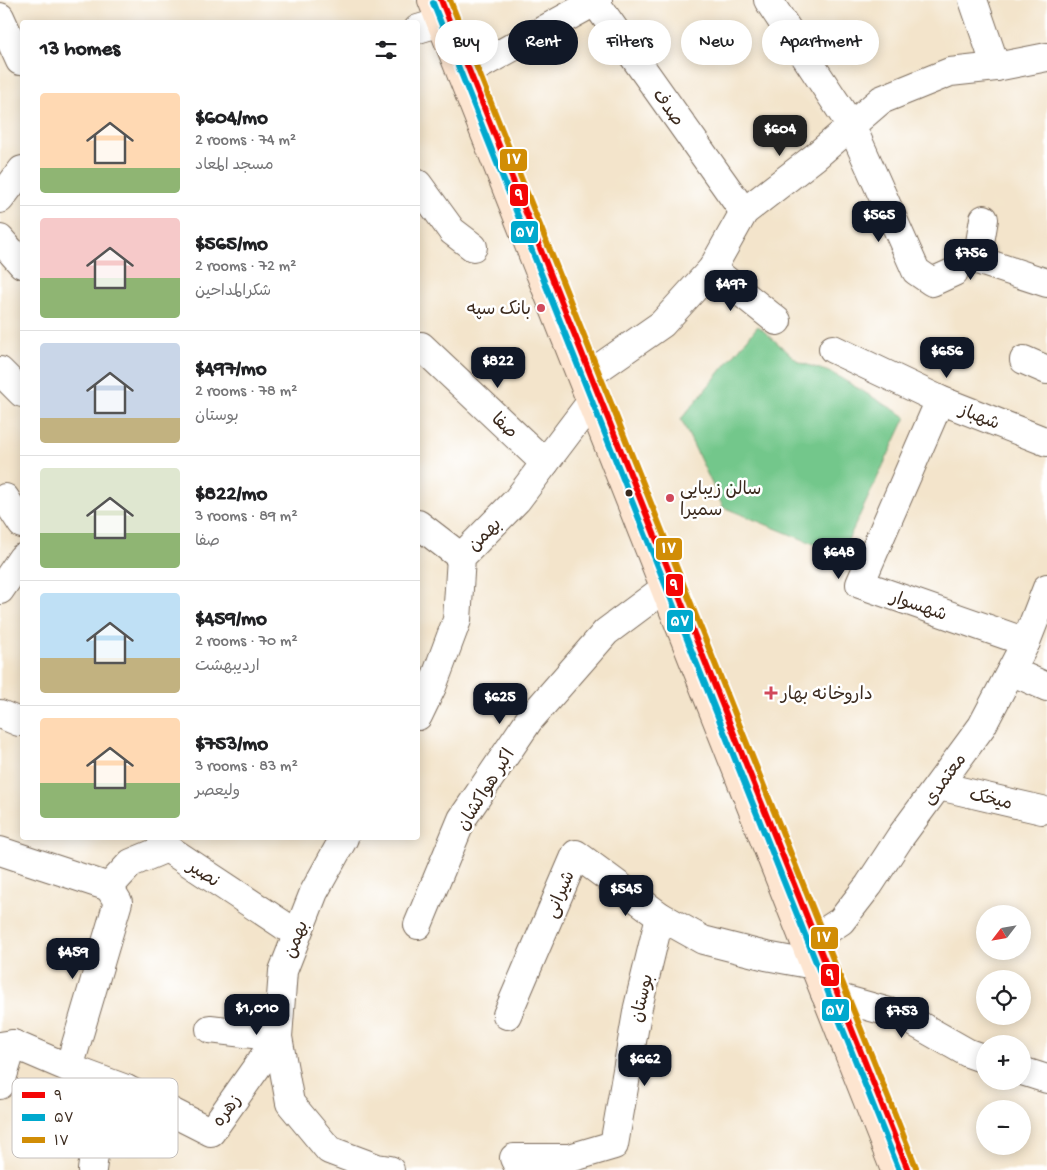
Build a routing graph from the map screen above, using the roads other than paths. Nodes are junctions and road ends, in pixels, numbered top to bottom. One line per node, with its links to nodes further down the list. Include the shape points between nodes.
1 (768, 0): 10 (street)
2 (973, 0): 8 (street)
3 (597, 1): 9 (street); 14 (street, صدف)
4 (0, 17): 7 (street)
5 (430, 17): 9 (main road)
6 (1047, 57): 8 (street)
7 (20, 61)
8 (996, 67): 10 (street, via 950,72 881,100)
9 (462, 75): 26 (main road)
10 (852, 127): 14 (street); 20 (street, via 916,272 932,282)
11 (20, 173): 13 (street)
12 (420, 187): 17 (street, via 452,232)
13 (0, 198)
14 (744, 212): 19 (street, بهمن)
15 (984, 219): 21 (street, via 977,260)
16 (0, 239): 18 (street)
17 (473, 247)
18 (20, 262)
19 (712, 269): 22 (street); 26 (street, بهمن, via 662,324)
20 (954, 272)
21 (1047, 284)
22 (777, 321)
23 (421, 346): 30 (street, صفا)
24 (833, 349): 28 (street, شهباز)
25 (0, 371): 27 (street)
26 (587, 390): 30 (street, بهمن); 36 (main road)
27 (20, 391)
28 (940, 400): 29 (street, شهباز); 39 (street, شهسوار, via 860,584)
29 (1047, 442)
30 (545, 463): 34 (street, بهمن, via 518,500)
31 (5, 498): 32 (street)
32 (20, 521)
33 (420, 526): 34 (street)
34 (461, 557): 42 (street, بهمن, via 457,620)
35 (20, 561): 38 (street)
36 (665, 588): 49 (street, اکبر هواکشان, via 606,632 529,720 462,819); 51 (main road)
37 (1047, 588): 39 (street, معتمدی)
38 (0, 590)
39 (1026, 642): 40 (street, معتمدی)
40 (1011, 671): 41 (street); 43 (street, معتمدی, via 982,726)
41 (1047, 687)
42 (420, 712)
43 (939, 786): 44 (street, میخک); 51 (street, معتمدی, via 841,921)
44 (1042, 810)
45 (343, 840): 50 (street, بهمن, via 314,892)
46 (0, 851): 47 (street)
47 (109, 887): 50 (street, نصیر, via 131,863 167,848); 58 (street, via 118,902)
48 (660, 916): 51 (street, شیرانی, via 702,940 766,956); 53 (street, شیرانی, via 576,854); 65 (street, بوستان, via 638,1007 614,1145 570,1158 514,1158)
49 (418, 925)
50 (298, 934): 55 (street, بهمن, via 283,971)
51 (810, 955): 52 (main road)
52 (825, 994): 57 (street, via 903,1016); 66 (main road)
53 (507, 1015)
54 (210, 1029): 55 (street)
55 (278, 1037): 63 (street, زهره, via 211,1132); 64 (street, بهمن, via 290,1103 329,1150)
56 (7, 1045): 58 (street); 62 (street)
57 (976, 1055)
58 (68, 1068): 60 (street)
59 (1031, 1074): 61 (street)
60 (96, 1078)
61 (1047, 1079)
62 (0, 1085)
63 (178, 1115)
64 (390, 1170)
65 (520, 1170)
66 (895, 1170)

